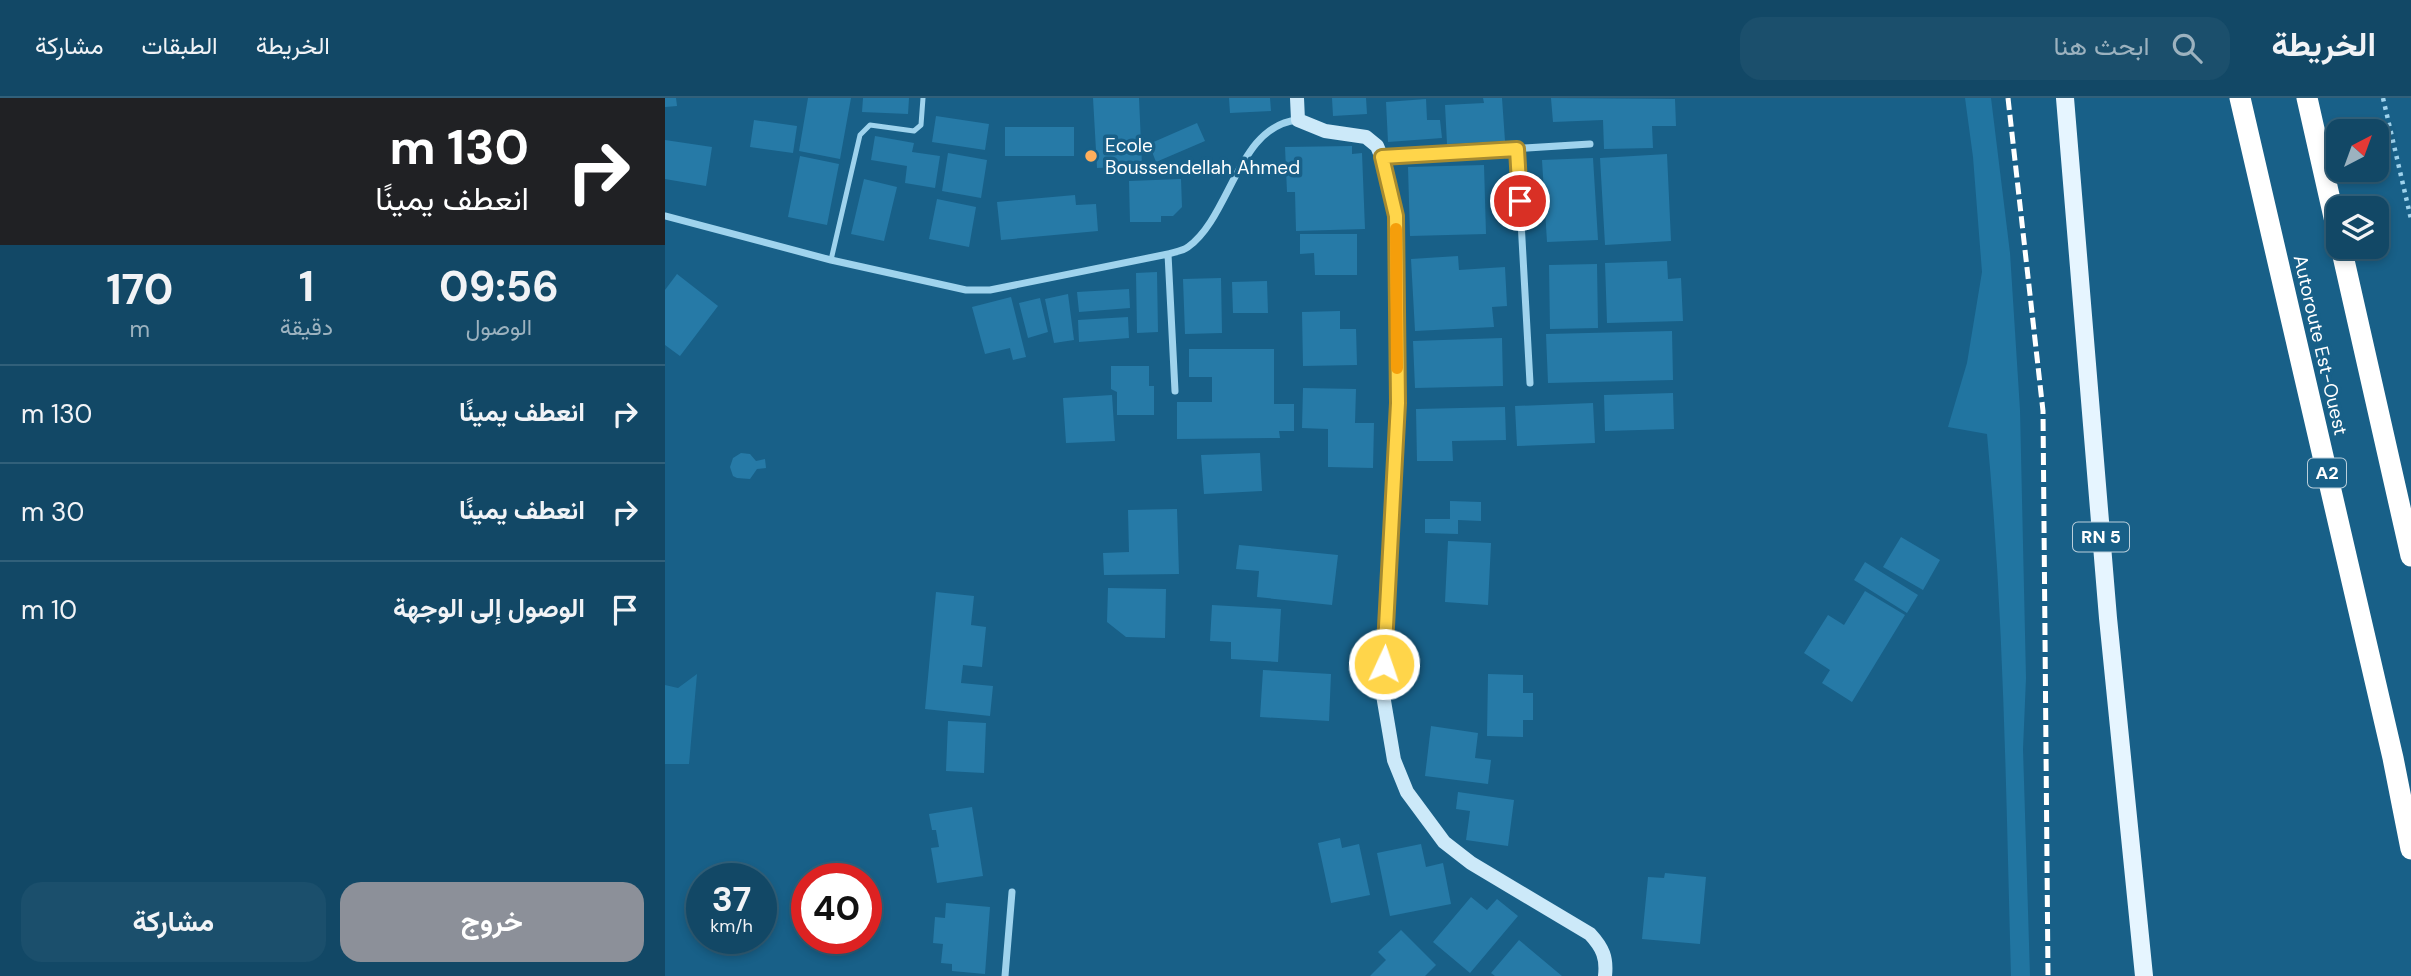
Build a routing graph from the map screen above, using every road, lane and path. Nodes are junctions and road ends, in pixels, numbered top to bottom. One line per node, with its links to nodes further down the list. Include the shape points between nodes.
1 (923, 98): 16 (lane, via 921,125 914,131 870,125 860,135)
2 (1297, 98): 7 (street)
3 (2065, 98): 24 (main road, RN 5, via 2106,604)
4 (2240, 98): 20 (highway, Autoroute Est-Ouest / A2)
5 (2307, 98): 11 (highway)
6 (2383, 98): 13 (path)
7 (1299, 120): 10 (street, via 1325,131 1366,137); 14 (street, via 1284,121 1266,131 1203,233 1187,249)
8 (1590, 144): 9 (street)
9 (1517, 149): 10 (street); 17 (street)
10 (1382, 157): 23 (street, via 1396,216 1398,403 1383,695 1394,760 1407,792 1444,842 1590,934 1607,961)
11 (2329, 196)
12 (665, 216): 16 (street)
13 (2411, 219)
14 (1168, 254): 16 (street, via 990,290 966,290); 18 (street)
15 (2344, 259): 19 (highway)
16 (831, 260)
17 (1530, 383)
18 (1175, 391)
19 (2411, 556)
20 (2411, 849)
21 (1012, 892): 22 (street)
22 (1005, 976)
23 (1605, 976)
24 (2144, 976)

